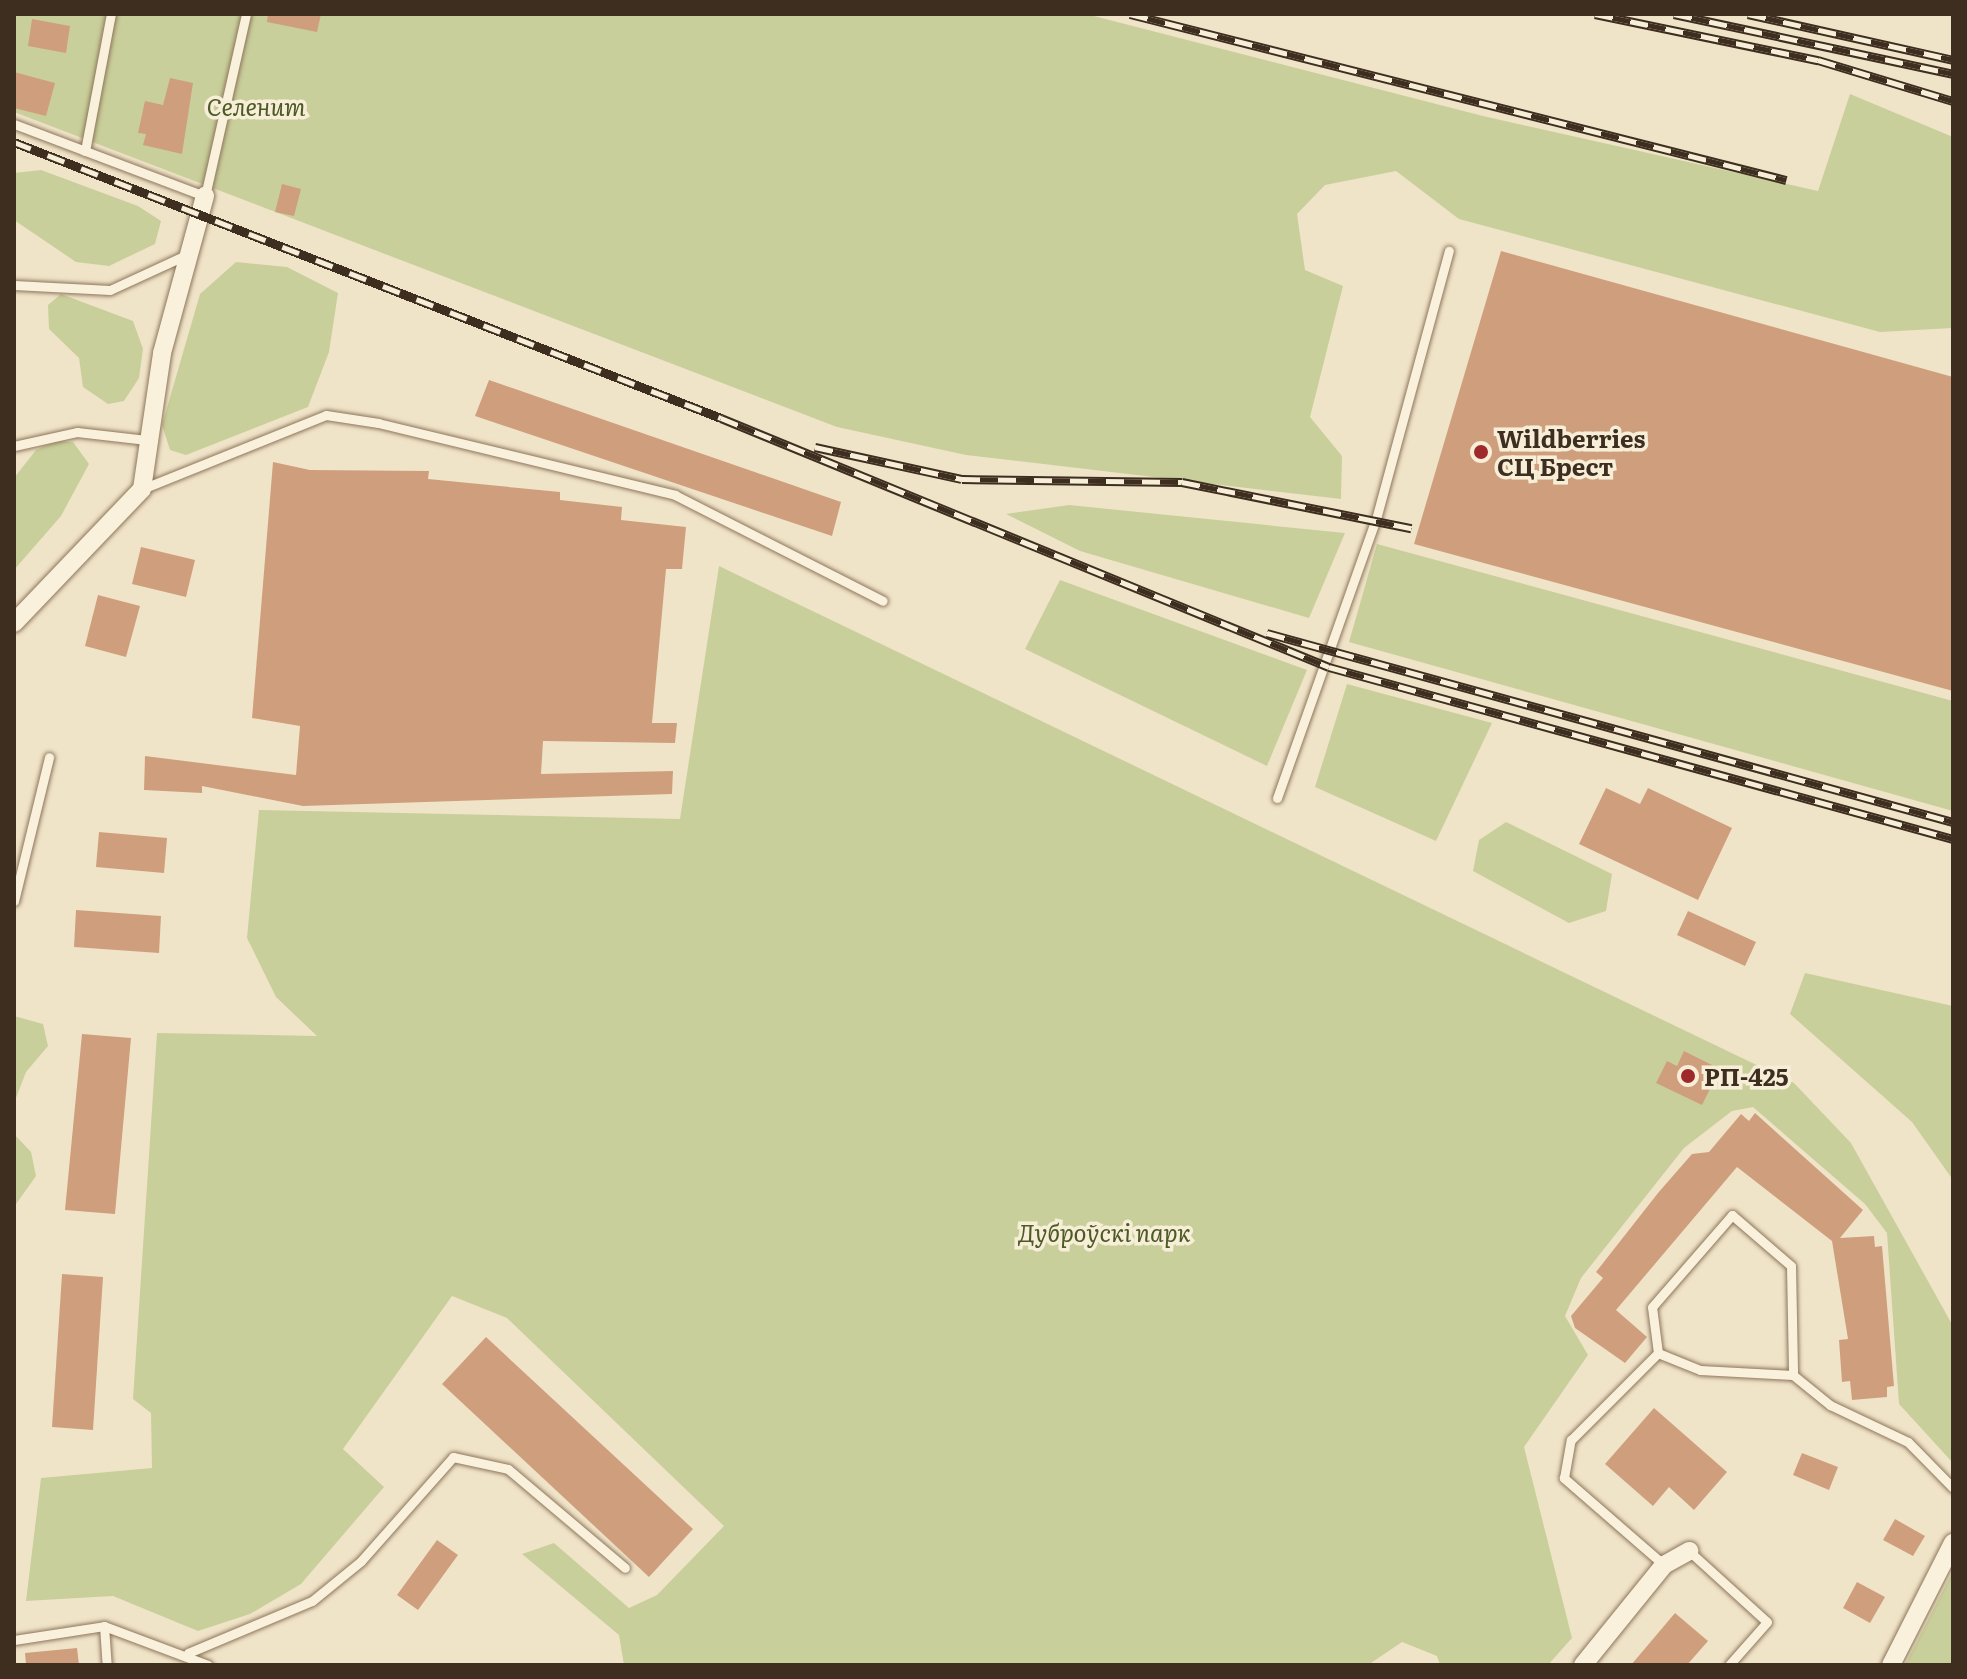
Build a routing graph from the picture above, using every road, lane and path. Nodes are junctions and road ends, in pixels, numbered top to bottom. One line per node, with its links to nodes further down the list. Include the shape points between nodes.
1 (111, 14): 4 (lane)
2 (246, 14): 5 (lane)
3 (14, 124): 4 (lane)
4 (85, 151): 5 (lane)
5 (205, 196): 7 (street)
6 (1449, 251): 15 (lane, via 1362,563)
7 (189, 254): 8 (lane, via 110,290); 9 (street)
8 (14, 285)
9 (147, 440): 10 (lane, via 77,432); 11 (street)
10 (14, 446)
11 (142, 489): 12 (lane, via 326,415 675,495); 13 (street)
12 (883, 601)
13 (14, 623)
14 (49, 757): 16 (lane)
15 (1277, 798)
16 (14, 901)
17 (1658, 1353): 18 (lane, via 1700,1370); 18 (lane, via 1652,1307 1732,1215 1791,1266); 22 (lane, via 1571,1440 1564,1478)
18 (1793, 1375): 19 (lane, via 1830,1405 1908,1442)
19 (1953, 1488)
20 (1953, 1543): 31 (street)
21 (1689, 1551): 22 (street); 30 (lane, via 1767,1622)
22 (1664, 1565): 29 (street)
23 (625, 1568): 26 (lane, via 508,1469 453,1457 361,1561 312,1601)
24 (104, 1626): 25 (lane); 26 (lane); 27 (lane)
25 (14, 1640)
26 (188, 1653): 28 (lane)
27 (107, 1665)
28 (208, 1665)
29 (1583, 1665)
30 (1729, 1665)
31 (1891, 1665)

